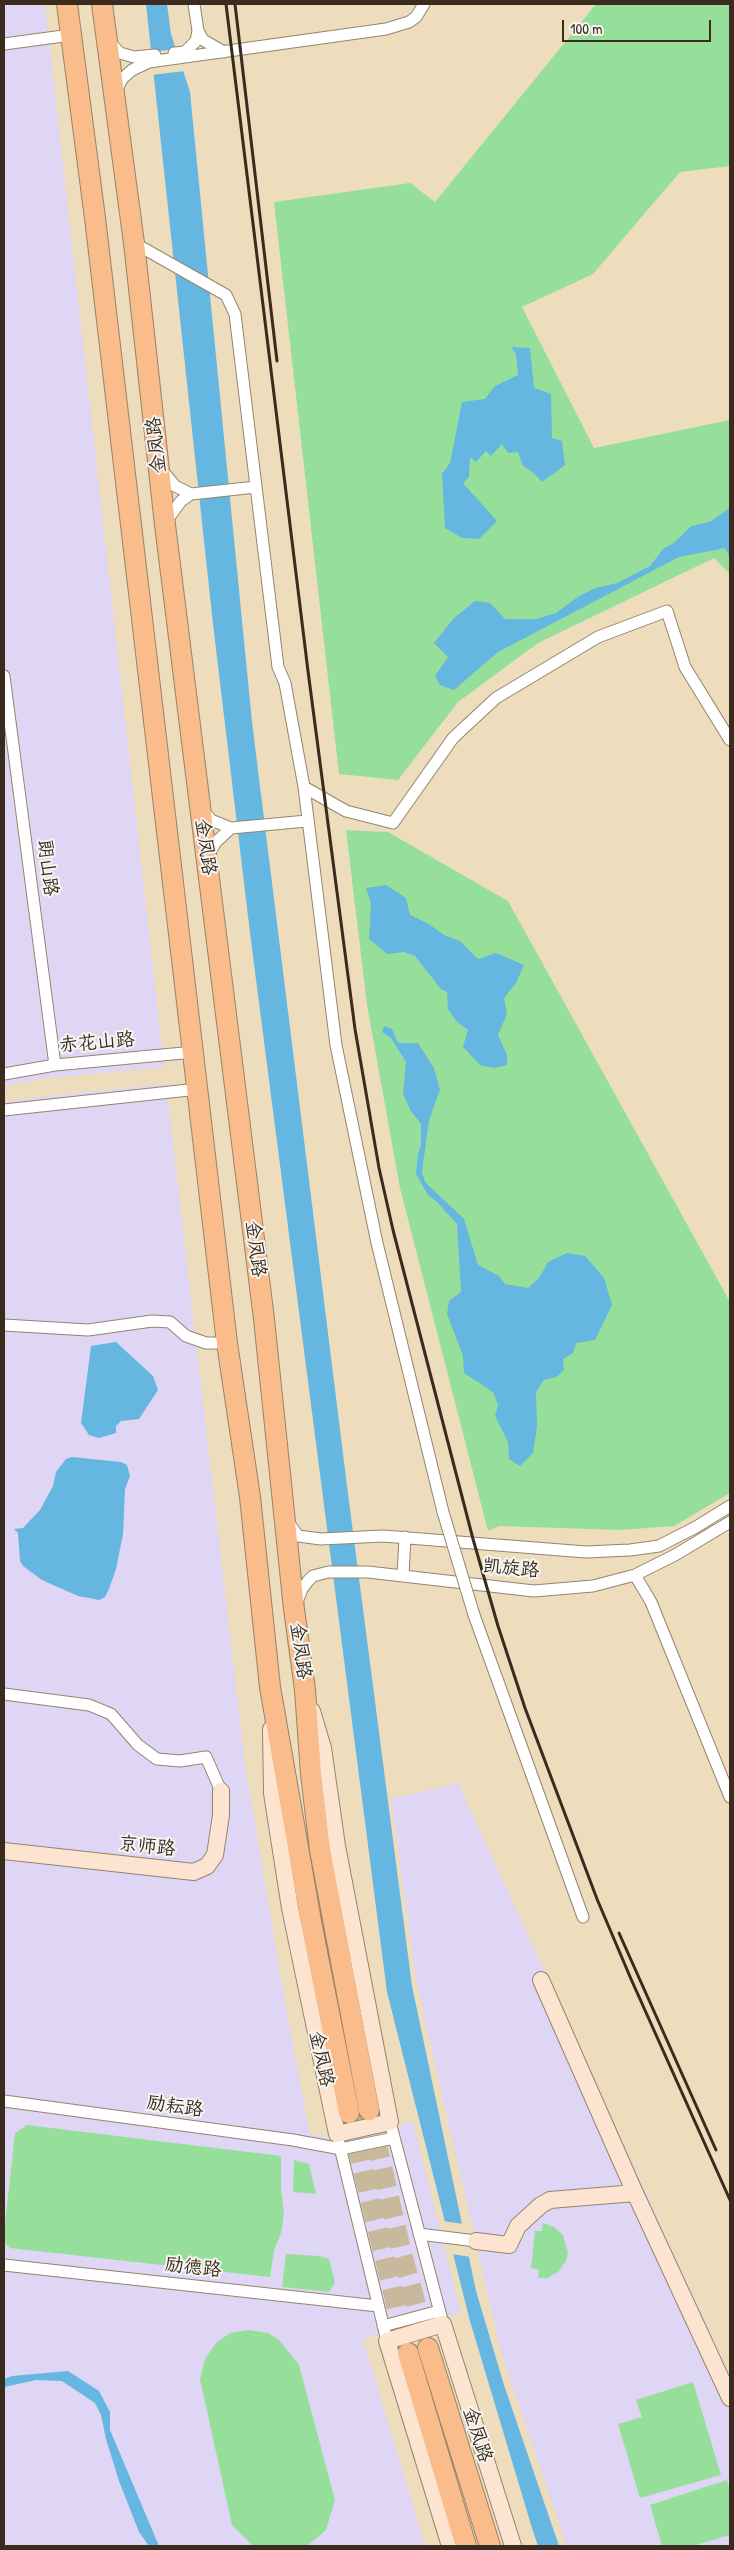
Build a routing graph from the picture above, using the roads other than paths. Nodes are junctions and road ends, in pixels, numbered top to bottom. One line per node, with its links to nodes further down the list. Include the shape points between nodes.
1 (66, 4): 6 (highway, 金凤路)
2 (102, 4): 7 (highway, 金凤路)
3 (194, 4): 5 (street)
4 (424, 4): 9 (street, via 416,17 399,27)
5 (198, 30): 9 (street, via 203,40); 10 (street, via 196,41)
6 (71, 35): 8 (street); 25 (highway, 金凤路)
7 (108, 41): 11 (street, via 120,53); 12 (highway, 金凤路)
8 (4, 44)
9 (224, 52): 10 (street)
10 (186, 55): 11 (street)
11 (149, 59): 12 (street, via 122,79)
12 (115, 92): 13 (highway, 金凤路)
13 (134, 243): 14 (highway, 金凤路); 15 (street, via 226,296 235,314)
14 (160, 468): 16 (street, via 174,486); 17 (highway, 金凤路)
15 (256, 487): 16 (street); 20 (street, via 278,667 285,683)
16 (194, 494): 17 (street, via 181,501)
17 (165, 525): 21 (highway, 金凤路)
18 (4, 676): 26 (street, 朗山路)
19 (730, 740): 20 (street, via 684,667 667,611 598,637 496,698 454,738 393,823 346,811)
20 (304, 787): 22 (street)
21 (200, 806): 23 (street, via 211,820); 24 (highway, 金凤路)
22 (307, 821): 23 (street); 45 (street, bridge, via 336,1045 377,1243 443,1512 474,1615)
23 (231, 828): 24 (street)
24 (207, 856): 33 (highway, 金凤路, via 264,1319)
25 (194, 1052): 26 (street, 赤花山路); 28 (highway, 金凤路)
26 (55, 1065): 27 (street, 赤花山路)
27 (4, 1074)
28 (198, 1088): 29 (street); 31 (highway, 金凤路)
29 (4, 1110)
30 (4, 1324): 31 (street, via 88,1330 152,1321 170,1322 186,1336 206,1343)
31 (226, 1343): 39 (highway, 金凤路, via 250,1497)
32 (730, 1506): 35 (street, 凯旋路, via 659,1546 630,1550 586,1552)
33 (284, 1514): 35 (street, 凯旋路, via 298,1536 321,1539 358,1536); 38 (highway, 金凤路)
34 (730, 1522): 36 (street, 凯旋路)
35 (405, 1538): 37 (street)
36 (635, 1575): 37 (street, 凯旋路, via 593,1586 534,1590); 43 (street, via 651,1602)
37 (403, 1576): 38 (street, 凯旋路, via 328,1572 313,1576 302,1589)
38 (294, 1609): 40 (highway, 金凤路)
39 (270, 1687): 49 (highway, 金凤路); 51 (street, 金凤路, via 272,1792 292,1917)
40 (306, 1690): 48 (highway, 金凤路, via 310,1774 320,1850); 50 (street, 金凤路, via 323,1748 336,1846)
41 (4, 1694): 42 (street, via 89,1705 111,1714 138,1745 157,1759 180,1761 206,1757)
42 (221, 1791): 44 (street, 京师路, via 215,1855 208,1866 194,1872)
43 (730, 1797)
44 (4, 1851)
45 (583, 1917)
46 (541, 1980): 52 (street)
47 (4, 2101): 51 (street, 励耘路, via 293,2140)
48 (369, 2110)
49 (349, 2113)
50 (392, 2130): 51 (street); 53 (street)
51 (339, 2142): 56 (street)
52 (635, 2193): 54 (street, via 550,2200 518,2226 509,2245); 61 (street)
53 (419, 2234): 54 (street); 57 (street)
54 (476, 2241)
55 (4, 2264): 56 (street, 励德路)
56 (378, 2306): 58 (street)
57 (441, 2317): 58 (street); 65 (street, 金凤路)
58 (385, 2333): 62 (street)
59 (428, 2348): 64 (highway, 金凤路)
60 (408, 2353): 63 (highway)
61 (730, 2398)
62 (450, 2546)
63 (466, 2546)
64 (490, 2546)
65 (513, 2546)

